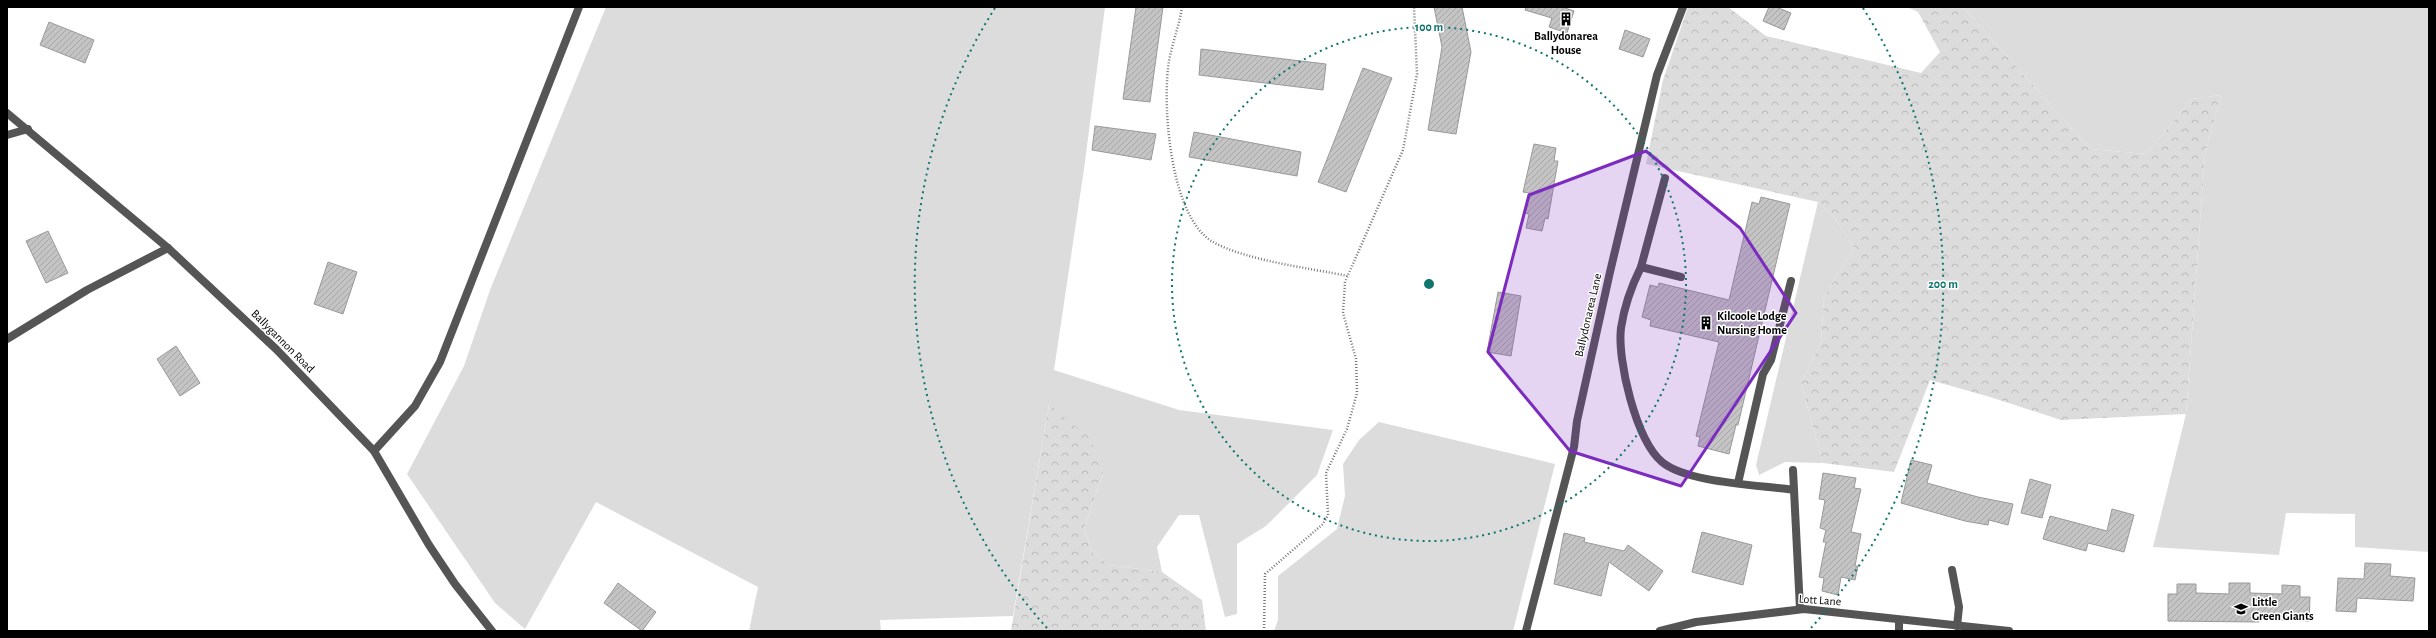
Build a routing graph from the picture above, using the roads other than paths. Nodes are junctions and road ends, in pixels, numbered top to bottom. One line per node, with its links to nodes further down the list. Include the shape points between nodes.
1 (579, 7): 12 (street, via 440,362 414,406)
2 (1683, 7): 22 (street, Ballydonarea Lane, via 1657,75 1610,272 1577,421 1574,446)
3 (7, 113): 4 (street, Ballygannon Road)
4 (28, 129): 5 (street); 7 (street, Ballygannon Road)
5 (7, 135)
6 (1665, 178): 8 (street)
7 (168, 248): 11 (street, via 86,290); 12 (street, Ballygannon Road, via 276,349)
8 (1642, 268): 9 (street); 14 (street, via 1635,279 1621,328 1623,365 1634,414 1644,437 1661,462 1689,476)
9 (1681, 277)
10 (1792, 281): 14 (street, via 1771,360 1763,374)
11 (7, 339)
12 (374, 451): 21 (street, Ballygannon Road, via 429,545 455,584)
13 (1793, 470): 15 (street)
14 (1738, 483): 15 (street)
15 (1794, 490): 17 (street)
16 (1952, 570): 19 (street, via 1959,607)
17 (1800, 609): 18 (street, Lott Lane); 20 (street, Lott Lane)
18 (1899, 620): 19 (street, Lott Lane); 24 (street)
19 (1957, 626): 25 (street, Lott Lane)
20 (1697, 627): 23 (street, Lott Lane)
21 (492, 631)
22 (1526, 631)
23 (1660, 631)
24 (1899, 631)
25 (2009, 631)

